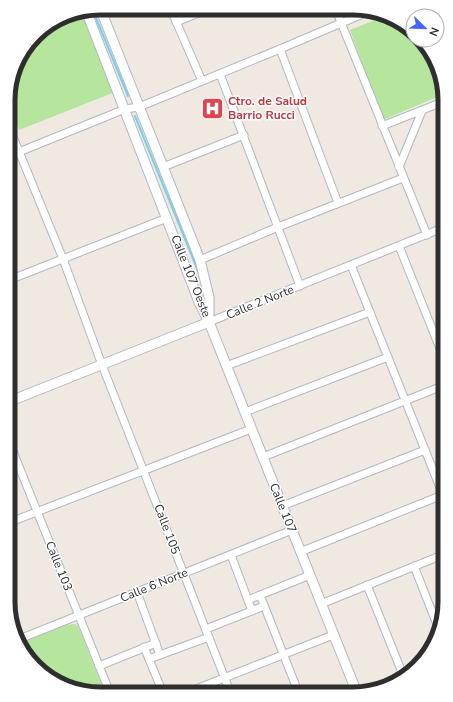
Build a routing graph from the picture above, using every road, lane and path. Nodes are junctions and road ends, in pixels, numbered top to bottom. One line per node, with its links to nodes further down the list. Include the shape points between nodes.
1 (103, 15): 13 (street, Calle 107 Oeste)
2 (173, 15): 7 (street)
3 (194, 15): 7 (street)
4 (338, 15): 8 (street)
5 (88, 16): 14 (street, Calle 107 Oeste)
6 (359, 16): 8 (street)
7 (176, 22): 11 (street)
8 (341, 23): 9 (street); 16 (street)
9 (280, 49): 10 (street); 24 (street)
10 (220, 74): 11 (street); 17 (street)
11 (202, 81): 13 (street)
12 (438, 104): 15 (street)
13 (139, 107): 14 (street); 21 (street, Calle 107 Oeste)
14 (125, 109): 19 (street); 25 (street, Calle 107 Oeste)
15 (422, 111): 16 (street); 22 (street)
16 (382, 126): 22 (street)
17 (244, 135): 21 (street); 26 (street)
18 (15, 142): 19 (street, Calle 105)
19 (19, 152): 20 (street); 30 (street, Calle 105)
20 (15, 154)
21 (163, 167): 31 (street, Calle 107 Oeste)
22 (399, 167): 23 (street)
23 (403, 178): 24 (street); 28 (street)
24 (338, 203): 26 (street)
25 (167, 218): 30 (street); 36 (street, Calle 107 Oeste)
26 (278, 227): 31 (street); 34 (street)
27 (438, 231): 28 (street, Calle 2 Norte)
28 (427, 234): 29 (street, Calle 2 Norte)
29 (399, 246): 32 (street, Calle 2 Norte); 37 (street)
30 (63, 259): 33 (street); 39 (street, Calle 105)
31 (200, 260): 36 (street, Calle 107 Oeste, via 209,297)
32 (351, 264): 34 (street, Calle 2 Norte); 35 (street)
33 (15, 277)
34 (300, 286): 36 (street, Calle 2 Norte)
35 (370, 312): 38 (street); 40 (street)
36 (209, 322): 39 (street, Calle 2 Norte); 40 (street, Calle 107)
37 (438, 344)
38 (388, 357): 43 (street); 44 (street)
39 (102, 364): 42 (street, Calle 2 Norte); 49 (street, Calle 105)
40 (226, 366): 44 (street, Calle 107)
41 (438, 388): 43 (street)
42 (15, 399)
43 (406, 400): 46 (street); 48 (street)
44 (245, 412): 45 (street, Calle 107)
45 (251, 428): 48 (street, Calle 107); 49 (street)
46 (425, 450): 50 (street); 52 (street)
47 (15, 457): 53 (street, Calle 103)
48 (262, 457): 52 (street, Calle 107)
49 (144, 470): 53 (street); 60 (street, Calle 105)
50 (438, 482)
51 (438, 499): 56 (street)
52 (282, 506): 55 (street, Calle 107)
53 (37, 512): 54 (street); 69 (street, Calle 103)
54 (15, 520)
55 (292, 530): 56 (street, Calle 107); 57 (street, Calle 6 Norte)
56 (300, 552): 61 (street, Calle 107)
57 (231, 554): 60 (street, Calle 6 Norte); 65 (street)
58 (438, 557): 59 (street)
59 (414, 566): 62 (street); 70 (street)
60 (184, 573): 63 (street, Calle 6 Norte); 71 (street, Calle 105)
61 (310, 575): 64 (street); 66 (street, Calle 107)
62 (367, 584): 66 (street); 81 (street)
63 (137, 592): 69 (street, Calle 6 Norte); 75 (street)
64 (260, 595): 65 (street); 67 (street)
65 (248, 600): 68 (street)
66 (321, 604): 72 (street, Calle 107)
67 (264, 606): 68 (street); 78 (street)
68 (252, 611): 71 (street)
69 (79, 615): 74 (street, Calle 6 Norte); 80 (street, Calle 103)
70 (436, 621)
71 (206, 629): 73 (street, Calle 105)
72 (334, 635): 78 (street); 88 (street, Calle 107)
73 (209, 637): 77 (street); 82 (street, Calle 105)
74 (22, 638)
75 (156, 643): 76 (street); 77 (street)
76 (144, 647): 79 (street); 80 (street)
77 (160, 655): 79 (street)
78 (283, 655): 82 (street); 87 (street)
79 (149, 659): 84 (street)
80 (99, 666): 83 (street, Calle 103)
81 (402, 672)
82 (225, 678): 85 (street); 86 (street, Calle 105)
83 (108, 687)
84 (161, 687)
85 (203, 687)
86 (229, 687)
87 (296, 687)
88 (355, 687)

